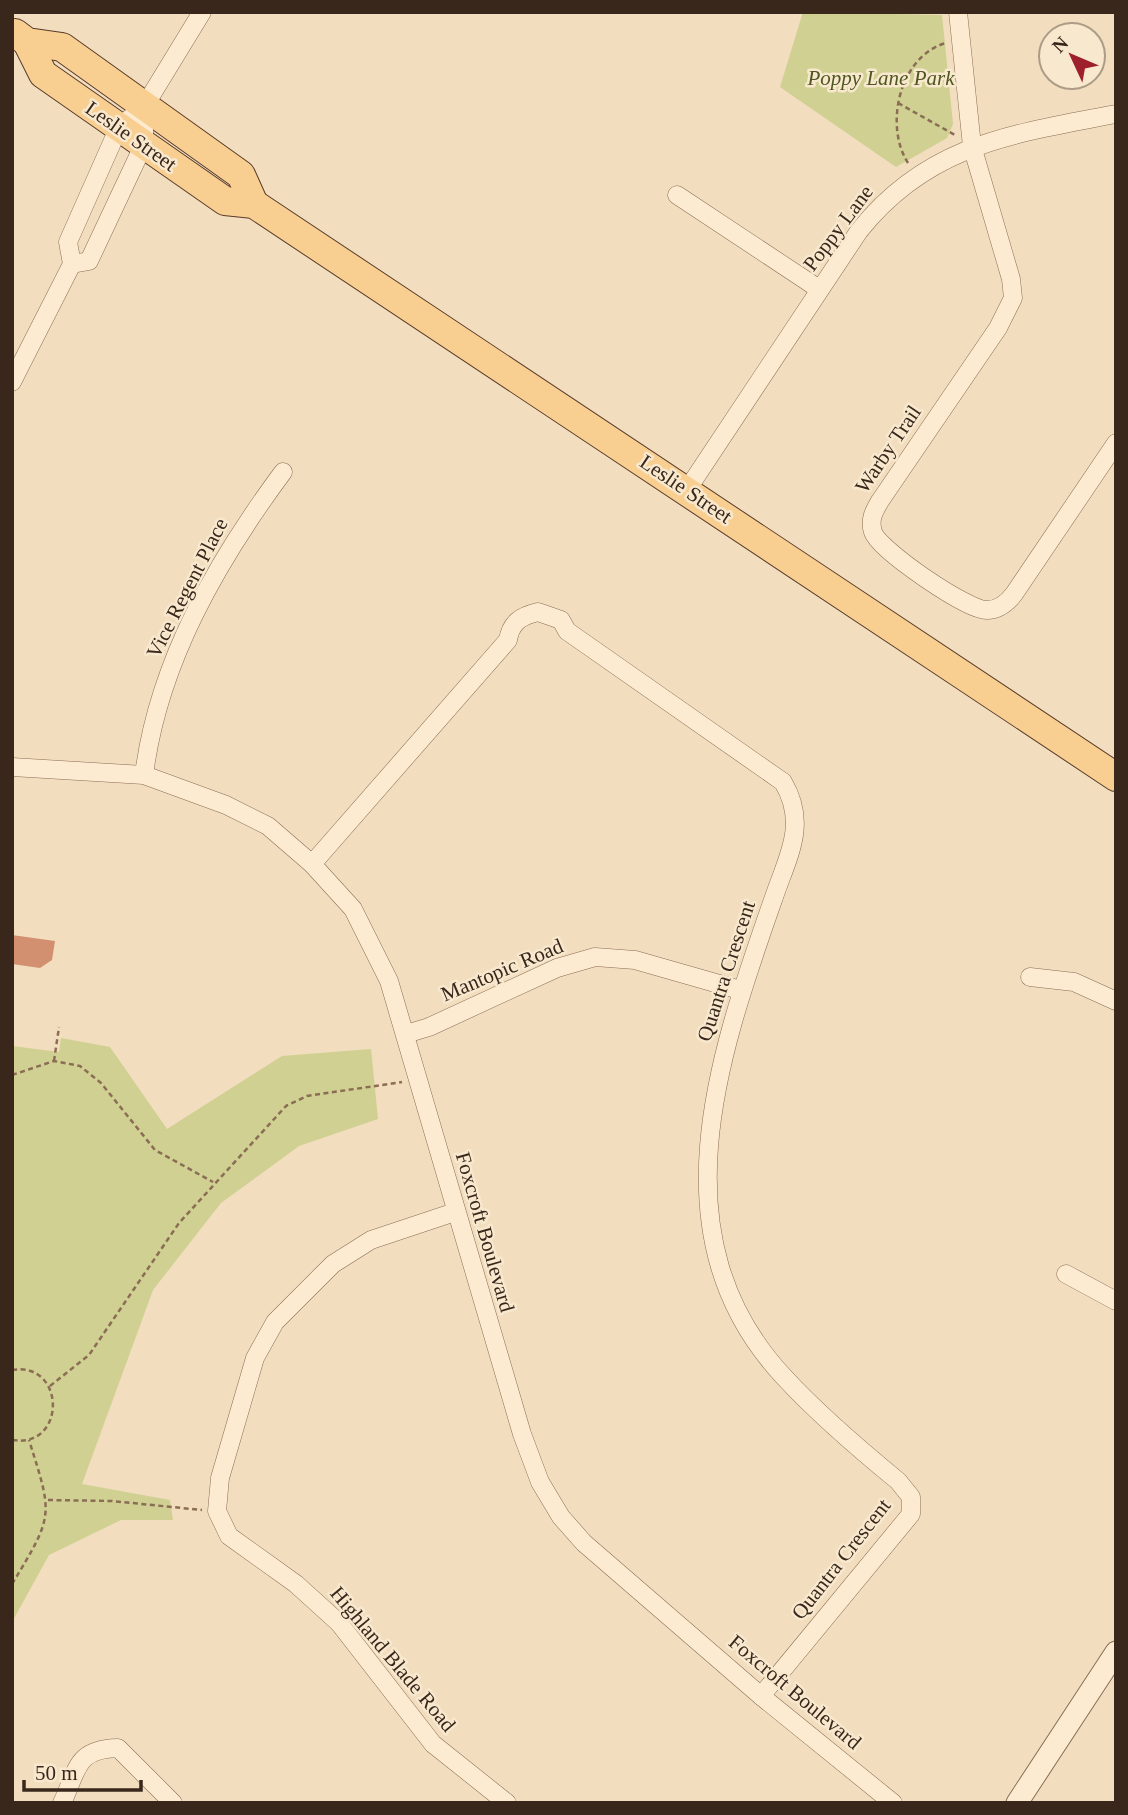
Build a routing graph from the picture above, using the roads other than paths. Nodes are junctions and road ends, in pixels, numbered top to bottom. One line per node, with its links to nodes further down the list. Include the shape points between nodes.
1 (202, 12): 4 (street)
2 (958, 12): 7 (street)
3 (20, 37): 4 (main road, Leslie Street, via 62,47); 6 (main road, Leslie Street, via 43,74)
4 (144, 107): 6 (street); 8 (street); 10 (main road, Leslie Street, via 241,175)
5 (1116, 114): 7 (street, Poppy Lane)
6 (120, 127): 8 (main road, Leslie Street); 11 (street, via 68,243)
7 (965, 141): 12 (street, Poppy Lane, via 887,198); 14 (street, Warby Trail, via 1013,298 998,328 880,501 871,522 873,533 886,549 970,607 997,609 1014,594)
8 (144, 144): 10 (main road, Leslie Street, via 225,201); 11 (street, via 89,261)
9 (677, 195): 12 (street)
10 (254, 204): 16 (main road, Leslie Street)
11 (72, 264): 13 (street)
12 (819, 289): 16 (street, Poppy Lane)
13 (12, 382)
14 (1116, 443)
15 (283, 472): 18 (street, Vice Regent Place, via 241,528 195,612 166,681)
16 (687, 490): 19 (main road, Leslie Street)
17 (12, 767): 18 (street, Foxcroft Boulevard)
18 (144, 775): 20 (street, Foxcroft Boulevard, via 268,826)
19 (1116, 777)
20 (312, 864): 22 (street, Quantra Crescent, via 508,640 517,621 538,612 550,614 561,620 566,631 783,782 793,799 796,828); 24 (street, Foxcroft Boulevard, via 353,908 389,981)
21 (1030, 977): 23 (street, via 1074,982)
22 (740, 990): 24 (street, Mantopic Road, via 635,960 595,957 557,968); 29 (street, Quantra Crescent, via 717,1079 707,1164 707,1197 723,1273 738,1310 784,1377 911,1497 911,1514)
23 (1116, 1001)
24 (406, 1034): 25 (street, Foxcroft Boulevard)
25 (455, 1212): 29 (street, Foxcroft Boulevard, via 522,1434 540,1482 561,1517 584,1543); 32 (street, Highland Blade Road, via 371,1240 333,1264 275,1322 255,1358 220,1478 217,1511 229,1536 296,1584 339,1623 433,1744)
26 (1066, 1274): 27 (street)
27 (1116, 1301)
28 (1112, 1664): 34 (street)
29 (761, 1696): 33 (street, Foxcroft Boulevard)
30 (62, 1803): 31 (street, via 83,1756 93,1750 118,1748)
31 (173, 1803)
32 (507, 1803)
33 (893, 1803)
34 (1017, 1803)

